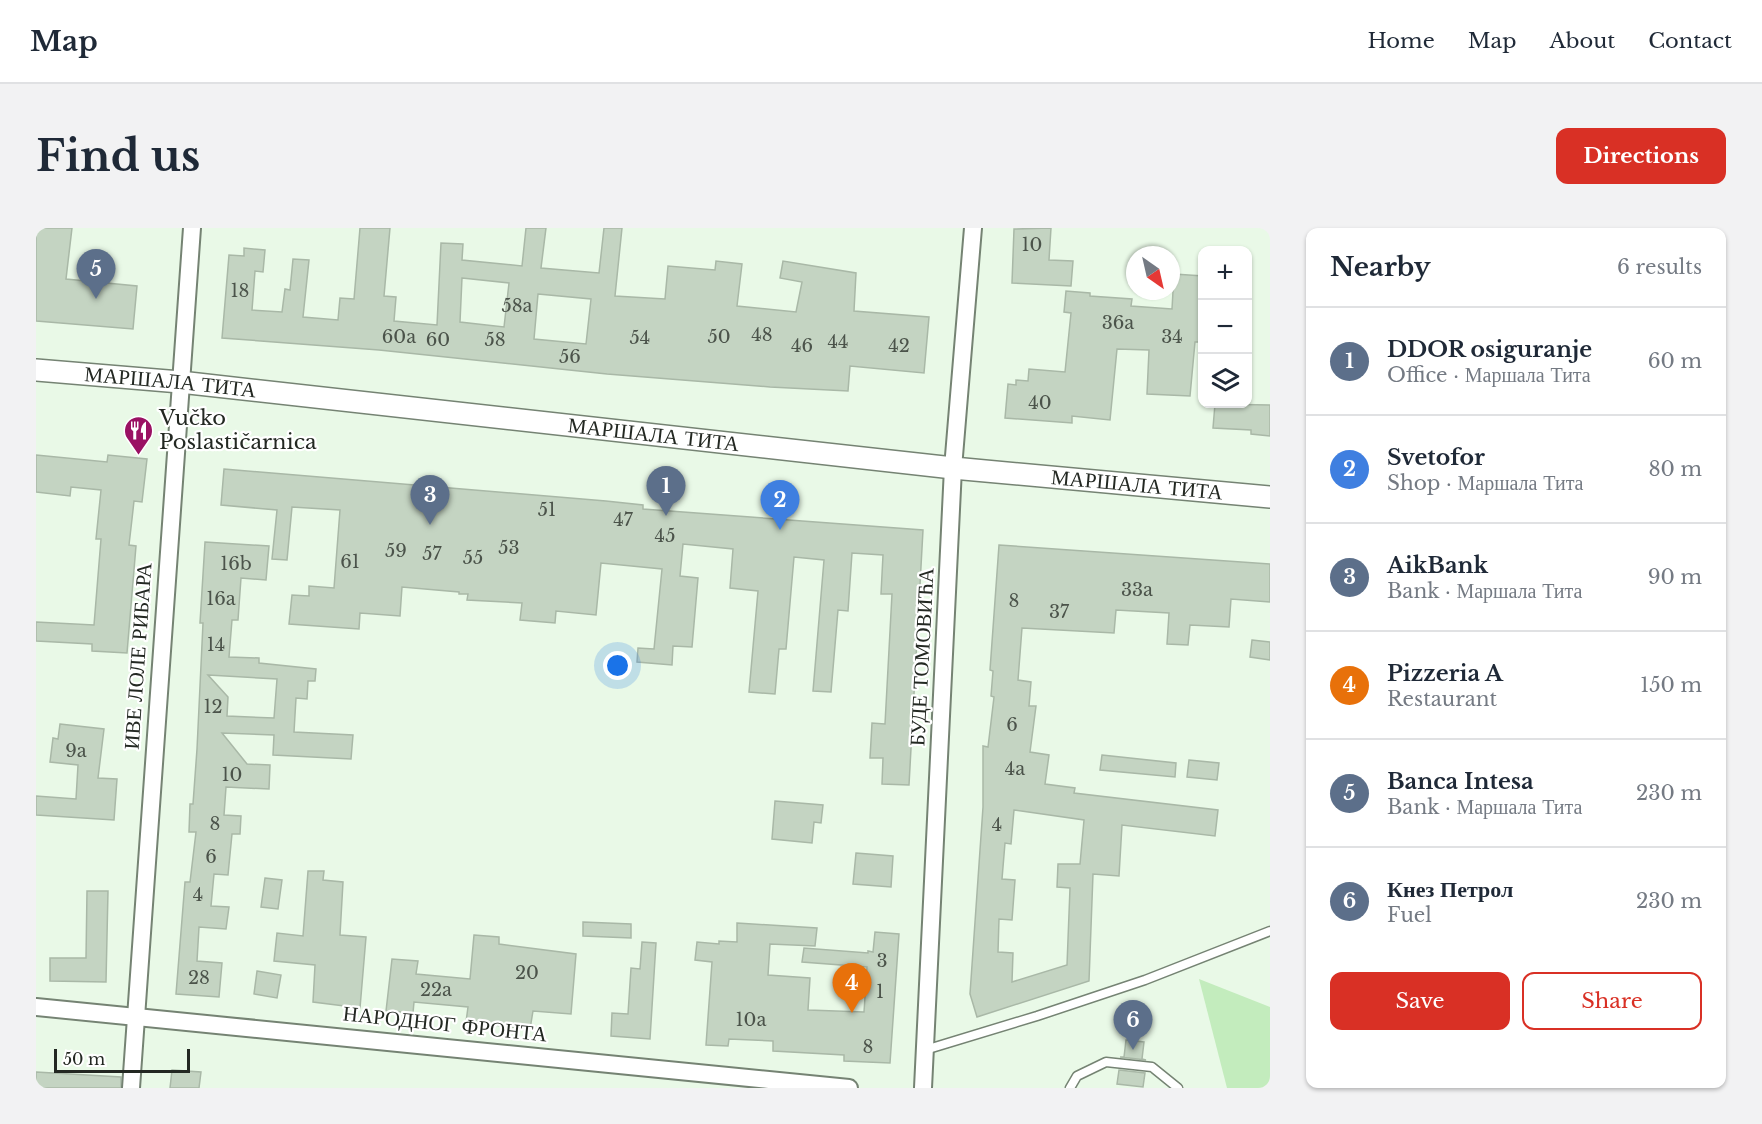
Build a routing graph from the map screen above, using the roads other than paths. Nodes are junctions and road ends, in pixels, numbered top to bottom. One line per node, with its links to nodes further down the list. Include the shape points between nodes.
1 (192, 228): 4 (street, ИВЕ ЛОЛЕ РИБАРА)
2 (973, 228): 5 (street, БУДЕ ТОМОВИЋА)
3 (36, 370): 4 (street, МАРШАЛА ТИТА)
4 (180, 382): 5 (street, МАРШАЛА ТИТА); 9 (street, ИВЕ ЛОЛЕ РИБАРА)
5 (953, 468): 6 (street, МАРШАЛА ТИТА); 10 (street, БУДЕ ТОМОВИЋА)
6 (1270, 497)
7 (1270, 931): 10 (lane, via 1145,980)
8 (36, 1007): 9 (street, НАРОДНОГ ФРОНТА)
9 (136, 1016): 11 (street, ИВЕ ЛОЛЕ РИБАРА); 12 (street, НАРОДНОГ ФРОНТА)
10 (925, 1050): 13 (street, БУДЕ ТОМОВИЋА)
11 (131, 1088)
12 (849, 1088)
13 (923, 1088)
14 (1070, 1088): 15 (lane, via 1077,1076 1106,1062 1152,1067)
15 (1178, 1088)

